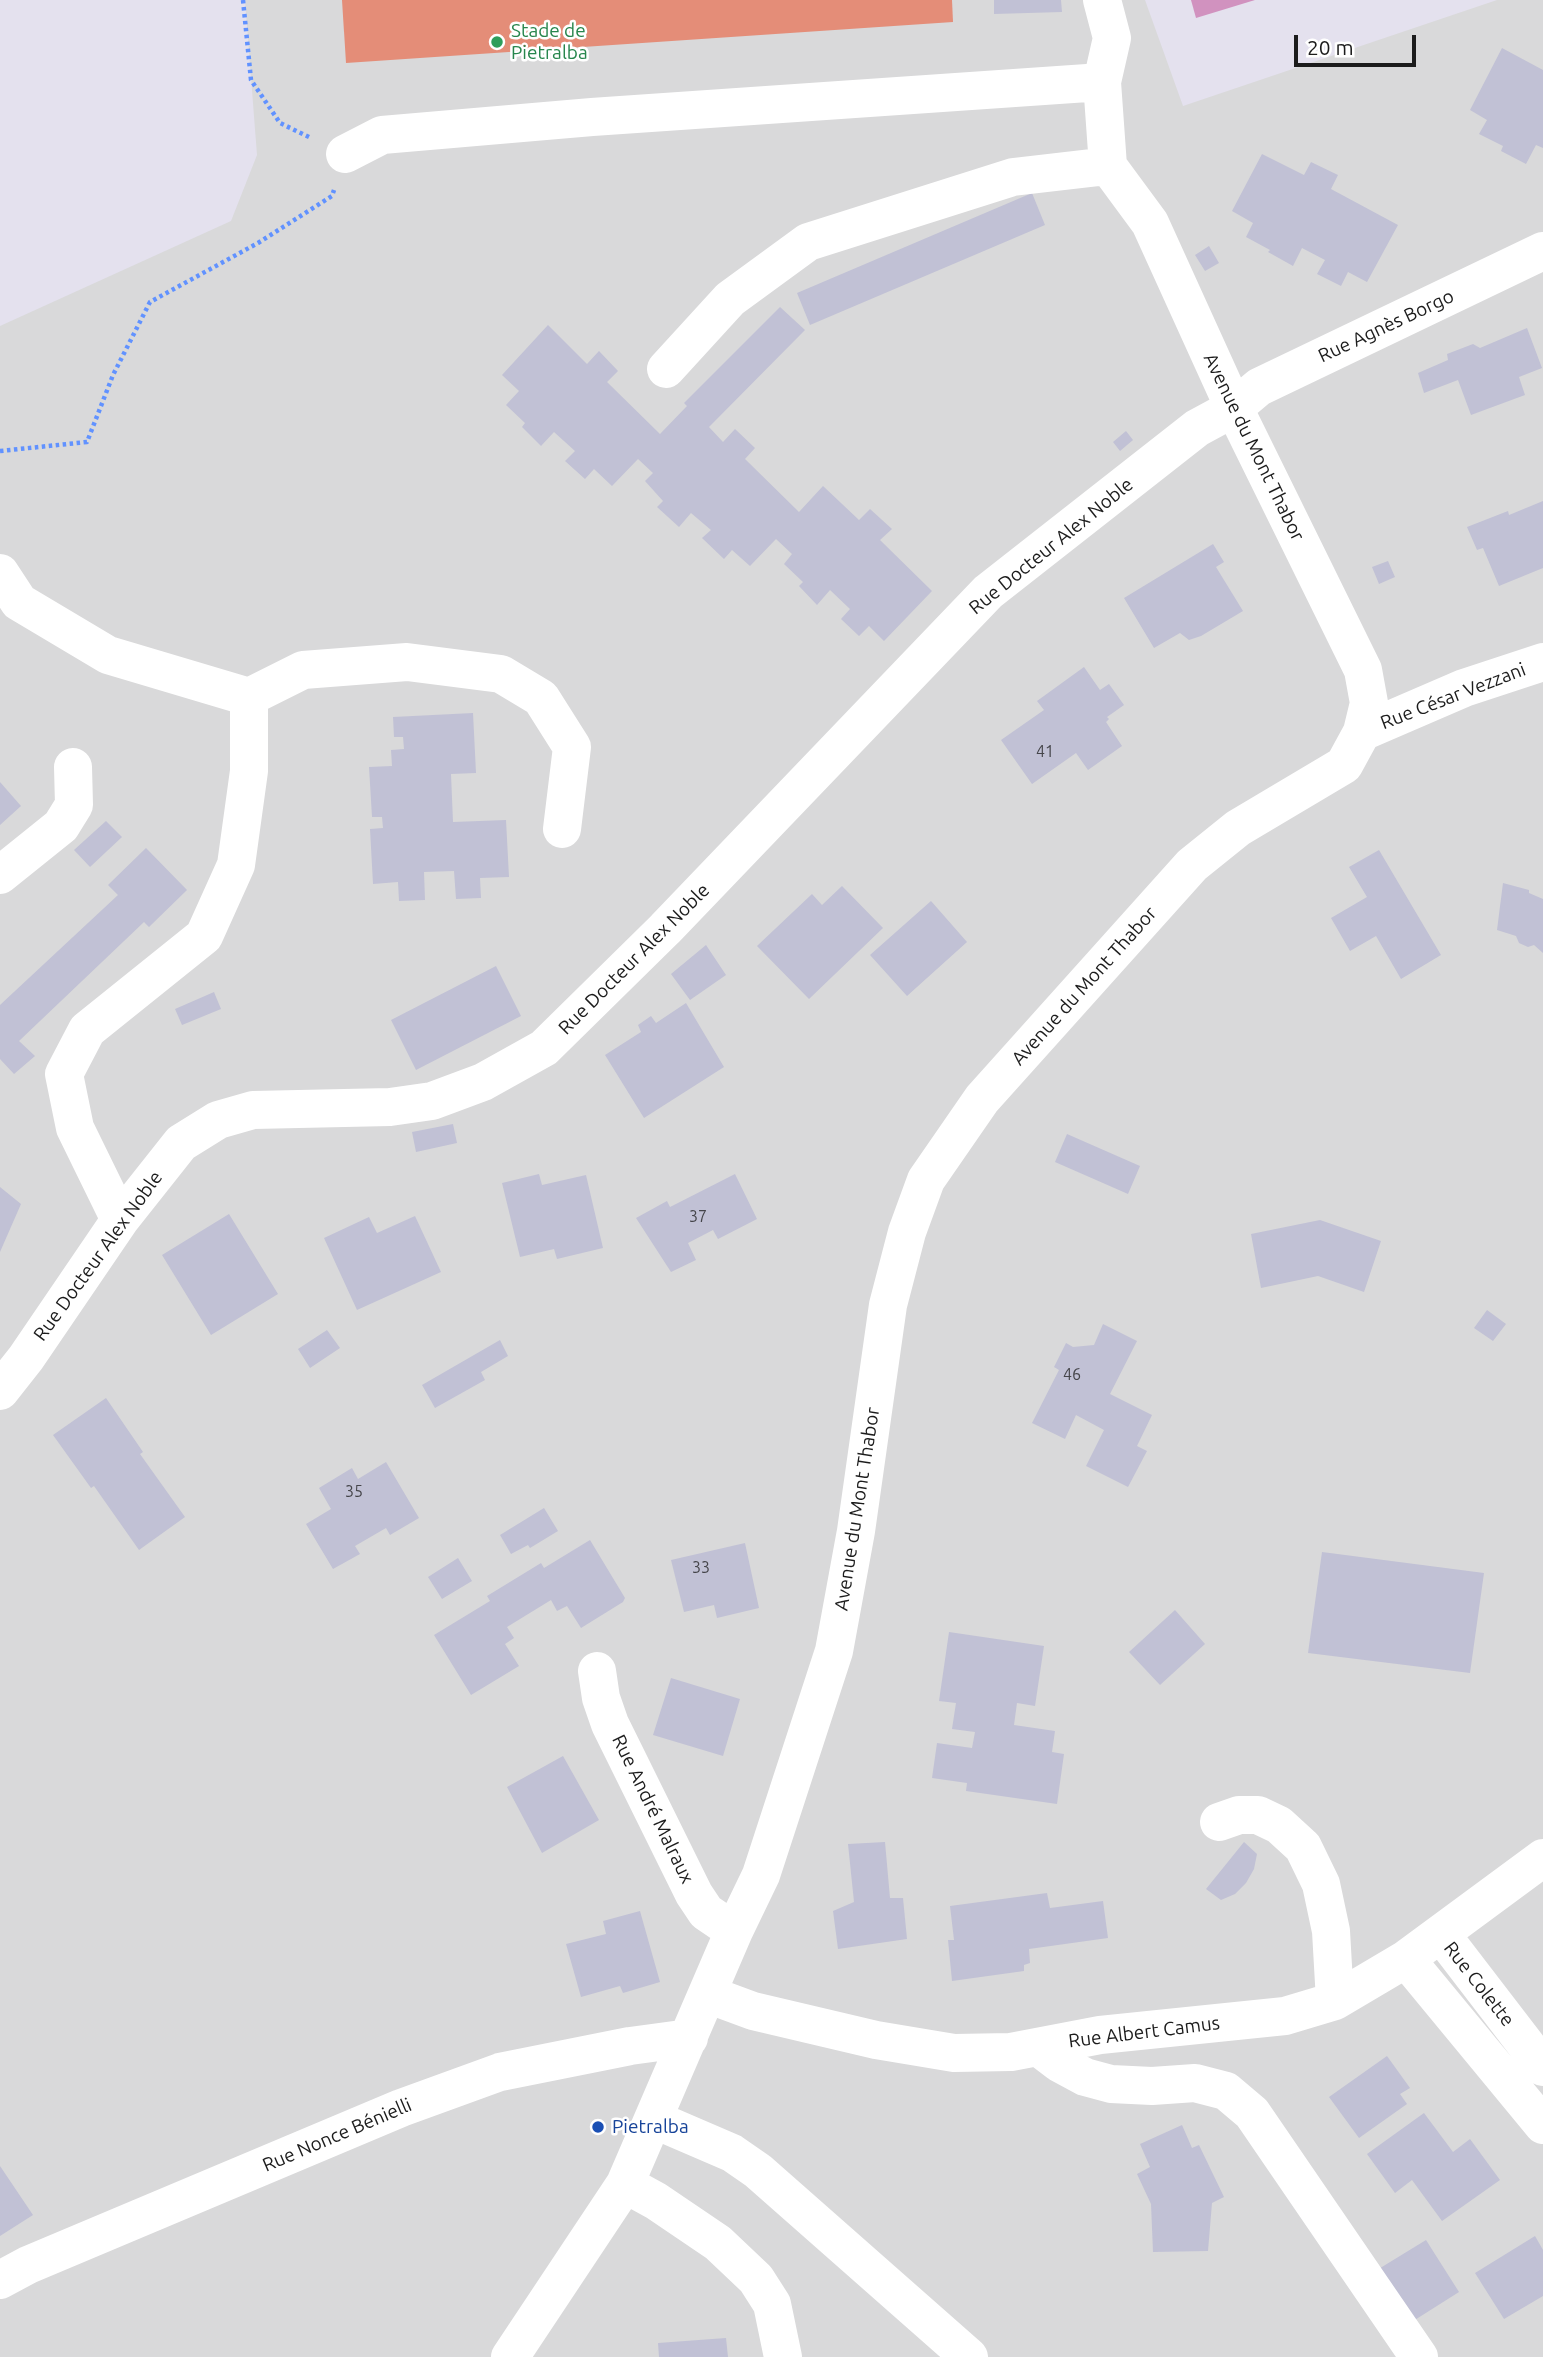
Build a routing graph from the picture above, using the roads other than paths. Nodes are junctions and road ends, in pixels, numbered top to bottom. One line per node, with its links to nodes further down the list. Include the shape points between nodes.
1 (1102, 0): 2 (street, via 1112,38)
2 (1102, 82): 3 (street, via 382,135); 4 (street)
3 (345, 154)
4 (1108, 166): 6 (street, via 1013,177 808,242 730,299); 7 (street, Avenue du Mont Thabor, via 1150,223)
5 (1543, 251): 7 (street, Rue Agnès Borgo, via 1259,387)
6 (666, 369)
7 (1234, 408): 11 (street, Avenue du Mont Thabor, via 1363,670 1369,703); 15 (street, Rue Docteur Alex Noble, via 1197,428 988,592 665,929 544,1048 483,1082 432,1101 390,1107 253,1110 218,1120 181,1143)
8 (0, 573): 10 (street, via 19,603 108,655)
9 (1543, 662): 11 (street, Rue César Vezzani, via 1464,688)
10 (248, 697): 13 (street, via 303,670 407,662 501,674 541,698 572,747); 15 (street, via 248,772 236,865 204,936 87,1030 64,1074 75,1128)
11 (1362, 732): 20 (street, Avenue du Mont Thabor, via 1344,765 1238,828 1192,865 982,1099 926,1180 888,1305 834,1651 761,1875)
12 (73, 767): 14 (street, via 74,805 61,826)
13 (562, 829)
14 (0, 875)
15 (120, 1220): 16 (street, Rue Docteur Alex Noble)
16 (0, 1391)
17 (597, 1671): 20 (street, Rue André Malraux, via 610,1724 694,1894 706,1912)
18 (1219, 1822): 24 (street, via 1258,1815 1279,1825 1303,1847 1321,1884 1331,1931)
19 (1543, 1858): 21 (street, Rue Albert Camus)
20 (734, 1931): 23 (street, Avenue du Mont Thabor)
21 (1441, 1934): 22 (street, Rue Albert Camus); 27 (street, Rue Colette)
22 (1406, 1959): 24 (street, Rue Albert Camus); 29 (street)
23 (707, 1994): 25 (street, Avenue du Mont Thabor); 26 (street, Rue Albert Camus, via 753,2011 954,2053)
24 (1335, 2001): 26 (street, Rue Albert Camus, via 1285,2016 1100,2035)
25 (689, 2038): 28 (street, Avenue du Mont Thabor); 31 (street, Rue Nonce Bénielli, via 500,2072 401,2108)
26 (1038, 2047): 35 (street, via 1085,2077 1111,2084 1195,2083 1226,2091 1252,2113)
27 (1543, 2067)
28 (653, 2119): 30 (street, Avenue du Mont Thabor); 34 (street, via 732,2152 758,2171)
29 (1543, 2125)
30 (625, 2184): 32 (street, Avenue du Mont Thabor); 33 (street, via 718,2243 756,2279 772,2304)
31 (0, 2280)
32 (510, 2357)
33 (783, 2357)
34 (969, 2357)
35 (1419, 2357)

